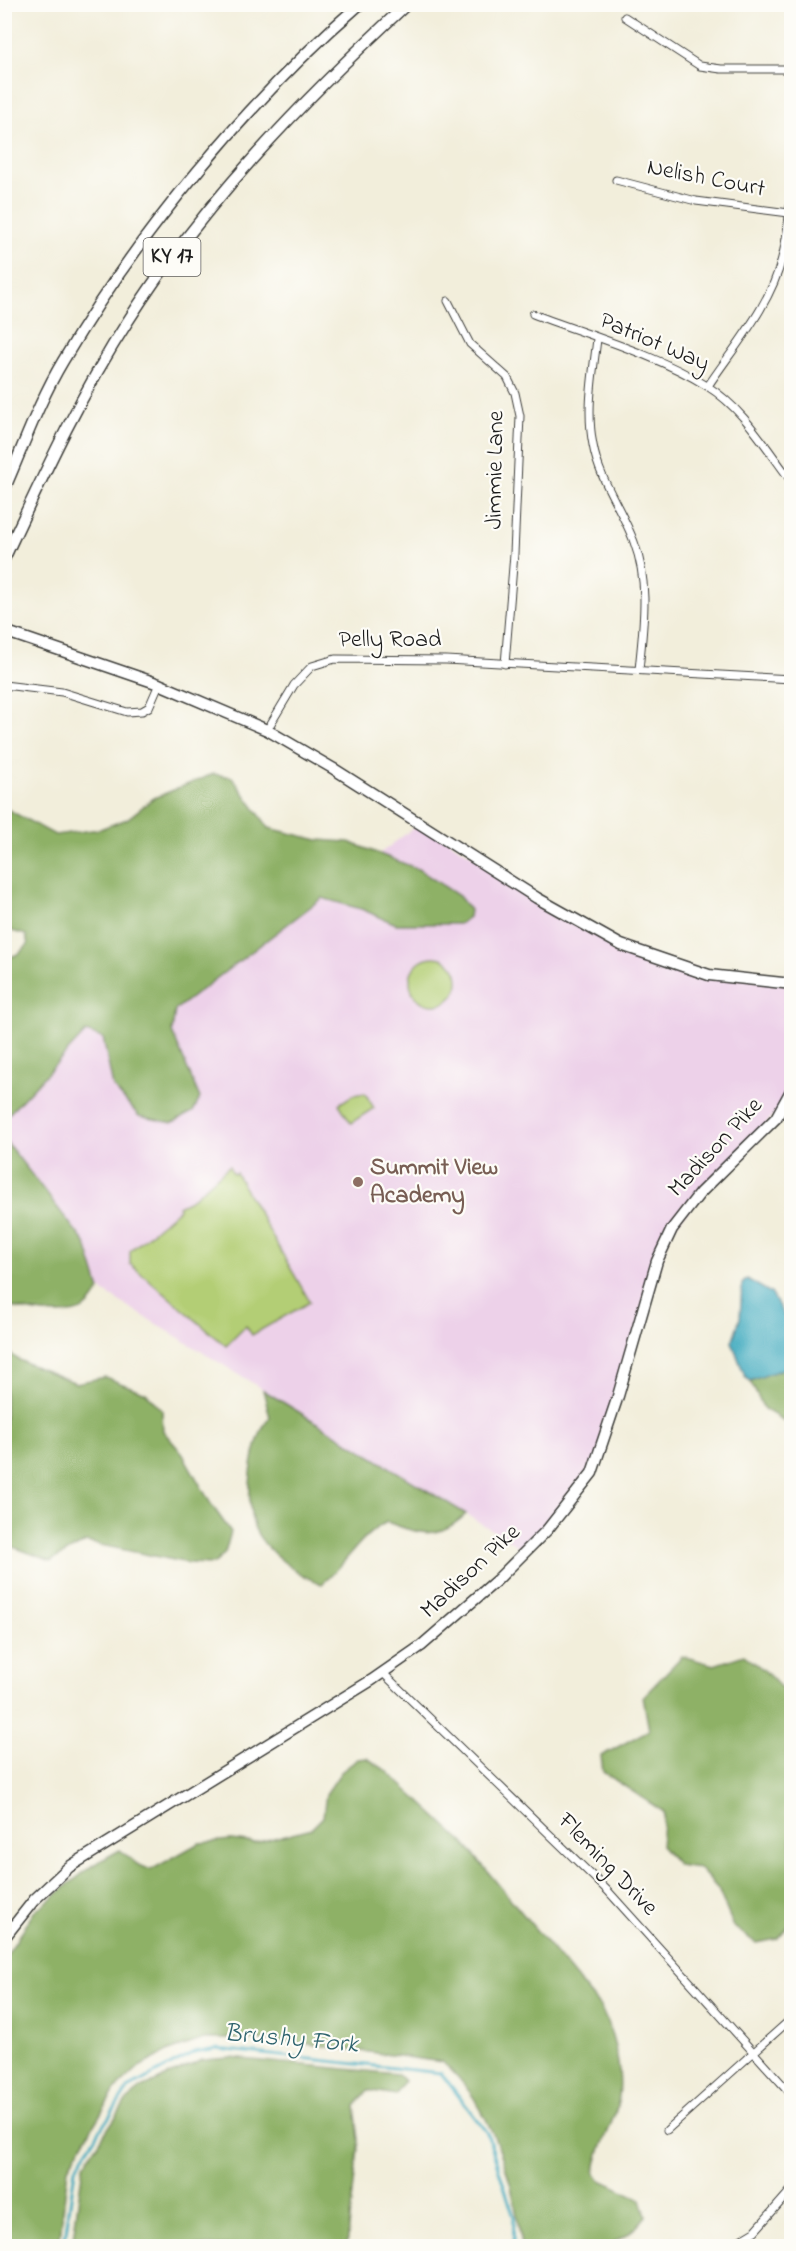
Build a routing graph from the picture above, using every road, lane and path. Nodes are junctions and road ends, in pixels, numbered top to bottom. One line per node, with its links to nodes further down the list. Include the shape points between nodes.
1 (360, 4): 13 (main road, KY 17, via 291,70 162,215 62,362)
2 (407, 4): 14 (main road, KY 17, via 324,82 176,252 128,321 87,391)
3 (625, 17): 4 (street, via 699,66)
4 (792, 69)
5 (616, 180): 7 (street, Nelish Court, via 696,201)
6 (792, 189): 7 (street)
7 (789, 213): 11 (street, via 783,258 768,295)
8 (448, 301): 16 (street, Jimmie Lane, via 470,344 507,377 520,416)
9 (533, 314): 10 (street, Patriot Way)
10 (597, 339): 11 (street, Patriot Way); 17 (street, via 590,427 600,472 634,541 643,576 645,601)
11 (708, 386): 12 (street, Patriot Way, via 744,419)
12 (792, 482)
13 (4, 490)
14 (4, 559)
15 (4, 631): 19 (main road)
16 (505, 664): 17 (street, Pelly Road); 21 (street, Pelly Road, via 335,659 312,666 294,685)
17 (639, 670): 18 (street, Pelly Road)
18 (792, 679)
19 (159, 684): 20 (street, via 149,706 128,712 62,692); 21 (main road)
20 (4, 686)
21 (267, 730): 22 (main road, via 537,898 621,945 708,975)
22 (792, 984)
23 (792, 1089): 24 (main road, Madison Pike, via 776,1118 700,1193 672,1229 657,1261 600,1452 582,1488 547,1530 448,1625)
24 (382, 1672): 25 (main road, Madison Pike, via 69,1868 34,1899); 27 (street, Fleming Drive, via 608,1891)
25 (4, 1938)
26 (792, 2018): 27 (street)
27 (752, 2052): 28 (street, Fleming Drive); 29 (street)
28 (792, 2095)
29 (667, 2130)
30 (792, 2189): 31 (street, via 768,2219)
31 (746, 2237): 32 (street); 33 (street)
32 (730, 2247)
33 (753, 2247)

